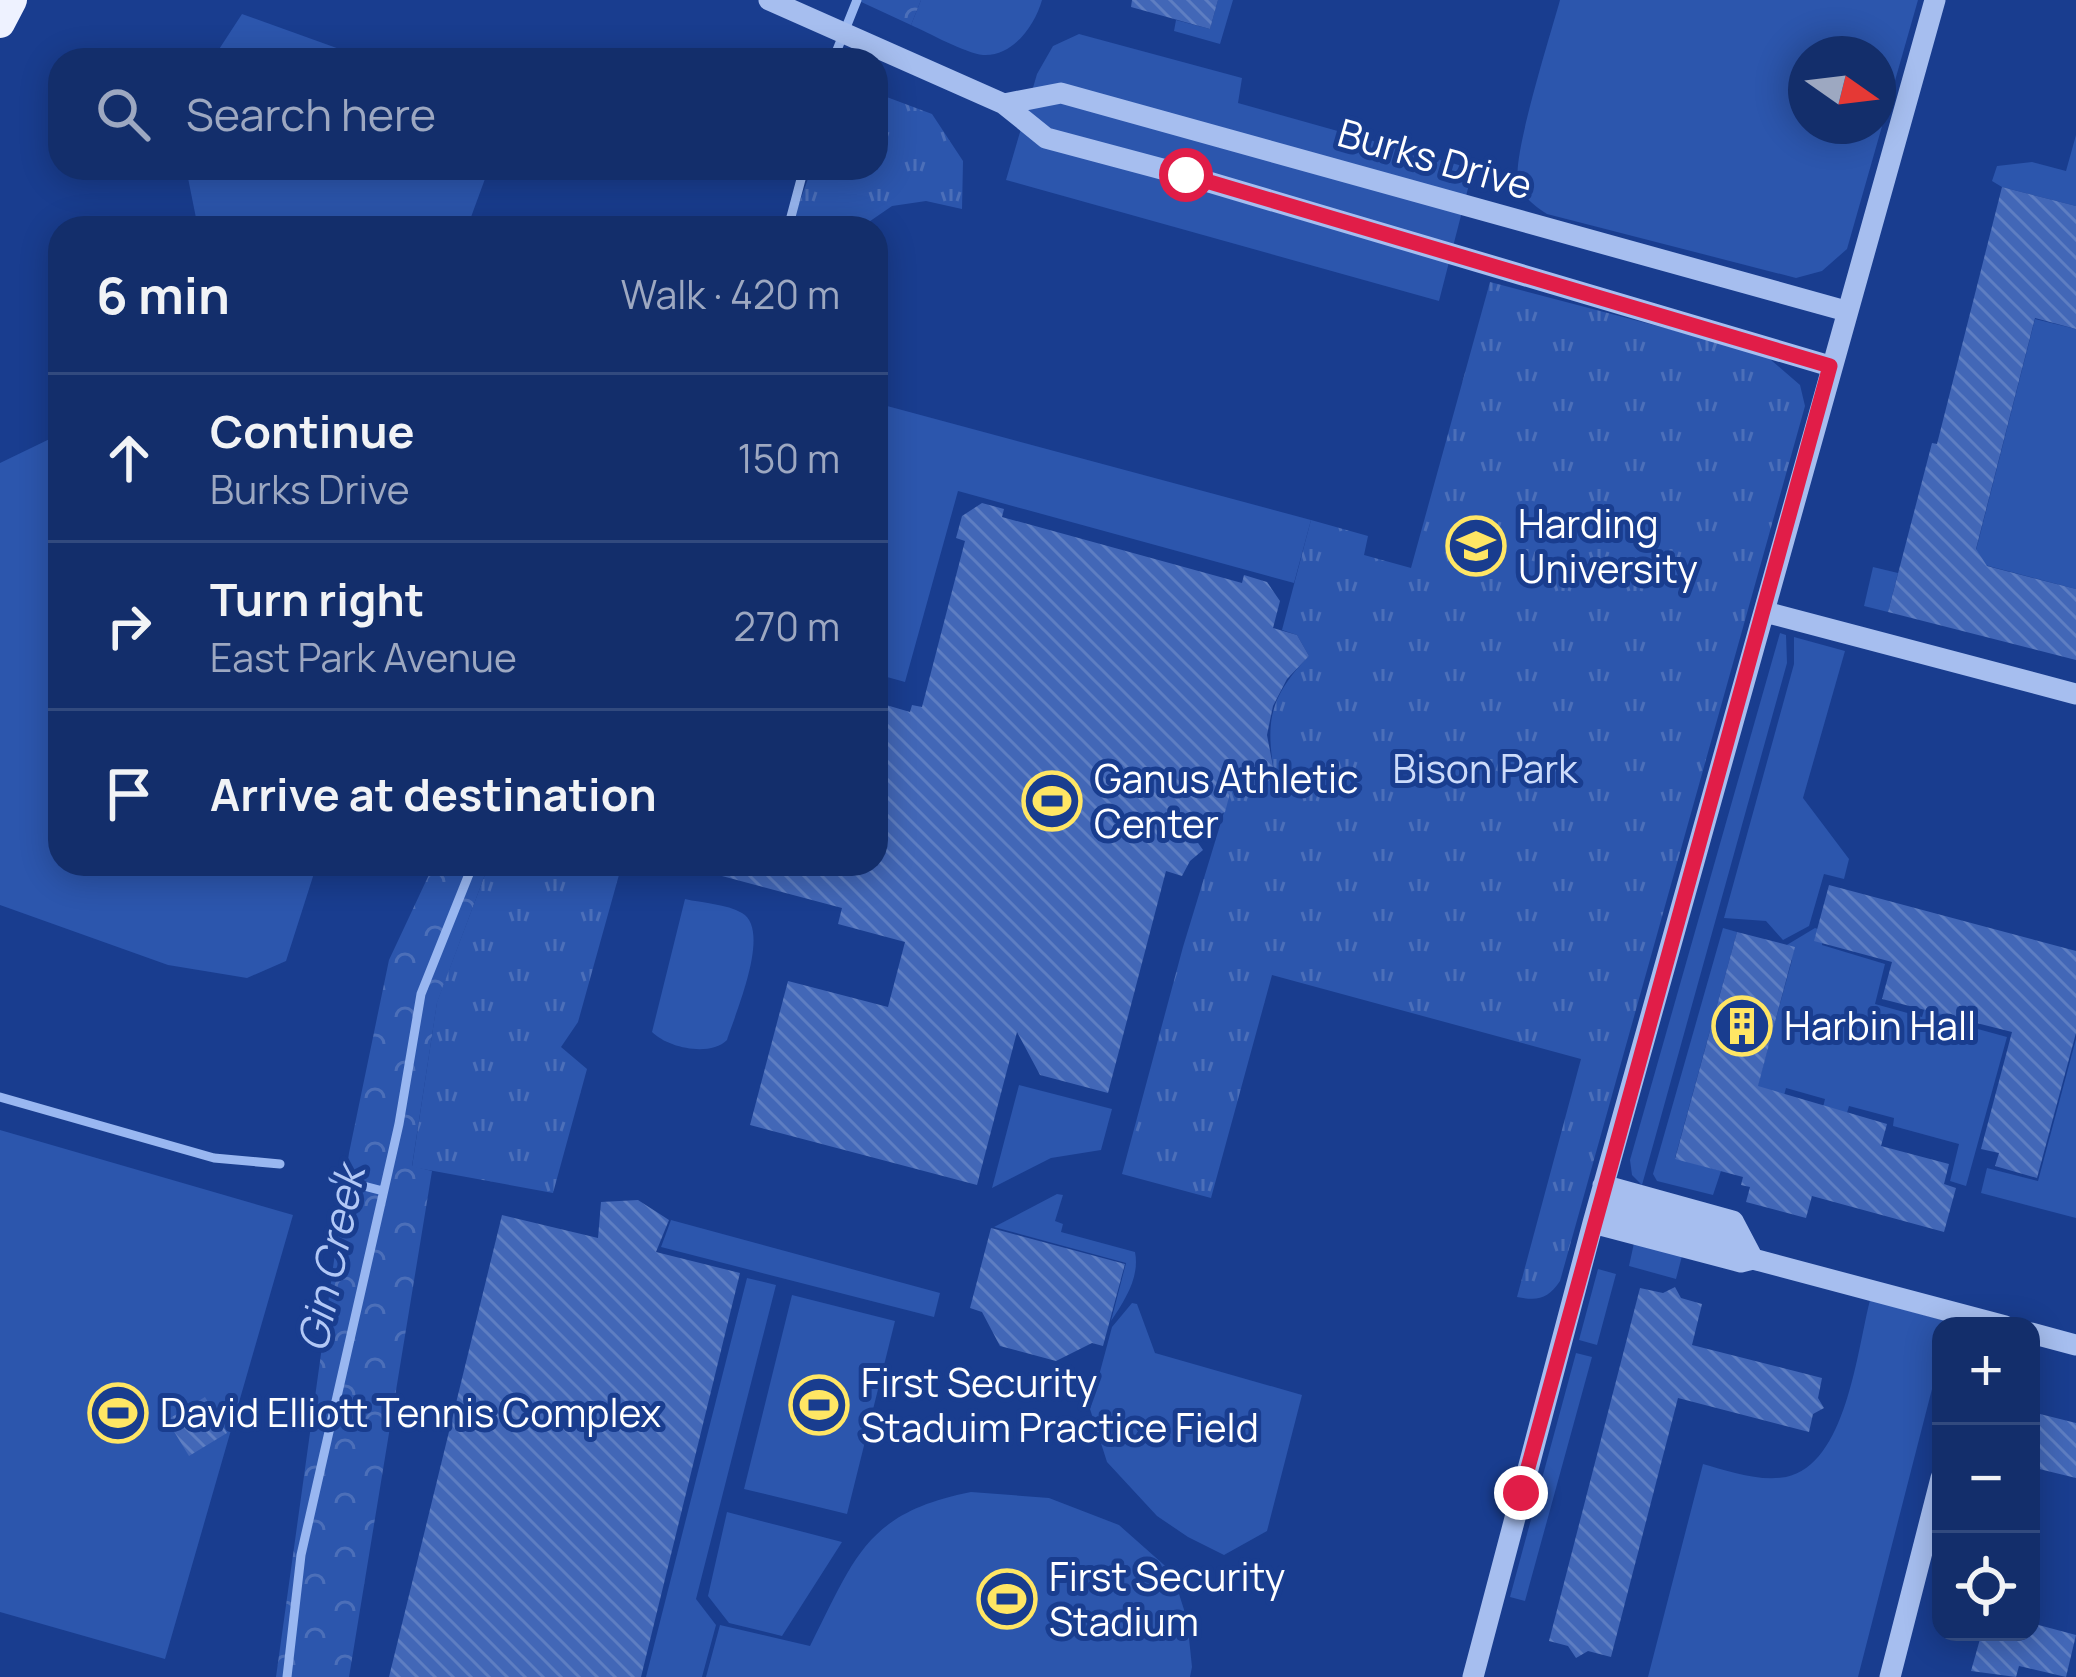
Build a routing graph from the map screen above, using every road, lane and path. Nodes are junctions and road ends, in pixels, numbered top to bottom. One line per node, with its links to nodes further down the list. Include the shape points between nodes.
1 (12, 0): 4 (main road)
2 (769, 0): 5 (street)
3 (1935, 0): 8 (street)
4 (0, 23)
5 (877, 48)
6 (888, 53): 7 (street)
7 (1004, 104): 8 (street, Burks Drive, via 1061,93); 9 (street, via 1046,138)
8 (1846, 311): 9 (street)
9 (1830, 366): 10 (street)
10 (1765, 612): 11 (street); 12 (street)
11 (2076, 694)
12 (1598, 1204): 13 (street, via 1741,1262); 13 (street, via 1732,1221); 18 (street)
13 (1749, 1252): 14 (street)
14 (1961, 1317)
15 (2040, 1335): 16 (street)
16 (2076, 1345)
17 (1932, 1513): 19 (street)
18 (1473, 1677)
19 (1890, 1677)

